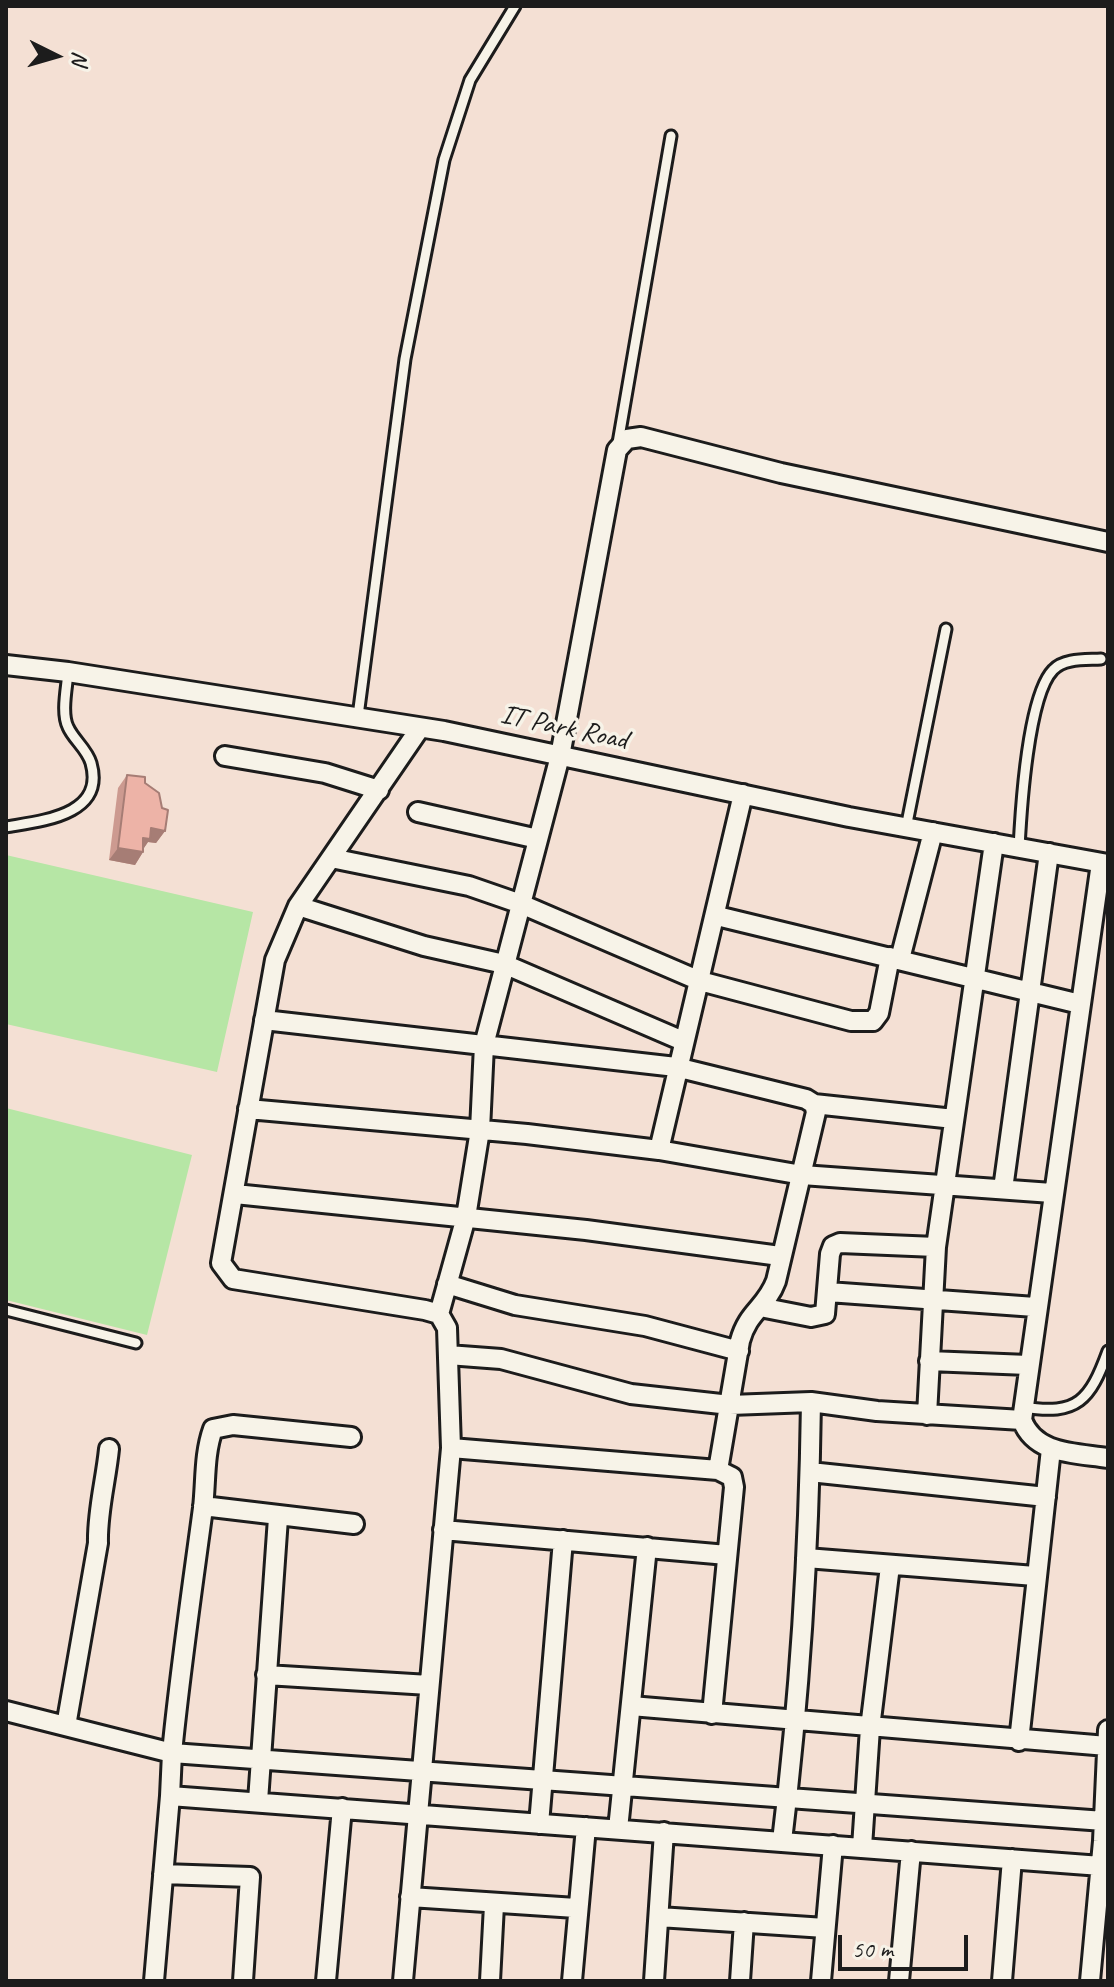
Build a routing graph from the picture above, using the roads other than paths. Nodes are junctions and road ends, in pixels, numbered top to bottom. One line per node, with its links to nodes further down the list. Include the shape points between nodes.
1 (515, 6): 9 (lane, via 470,80 444,160 405,359)
2 (671, 136): 3 (lane)
3 (617, 450): 4 (street, via 627,439 641,437 781,473); 12 (street)
4 (1108, 542)
5 (946, 629): 17 (lane)
6 (1101, 659): 21 (lane, via 1068,661 1053,669 1040,694 1023,789)
7 (6, 665): 8 (street, IT Park Road)
8 (68, 672): 9 (street, IT Park Road); 16 (lane, via 66,725 91,764 91,786 81,804 65,816)
9 (358, 716): 10 (street, IT Park Road)
10 (420, 728): 12 (street, IT Park Road); 13 (street)
11 (225, 756): 13 (street, via 325,773)
12 (560, 756): 14 (street, IT Park Road); 19 (street)
13 (379, 790): 23 (street)
14 (743, 794): 17 (street, IT Park Road); 27 (street)
15 (418, 812): 19 (street)
16 (6, 827)
17 (906, 828): 18 (street, IT Park Road)
18 (933, 832): 20 (street, IT Park Road); 28 (street)
19 (538, 839): 25 (street)
20 (994, 843): 21 (street, IT Park Road); 30 (street)
21 (1019, 848): 22 (street, IT Park Road)
22 (1049, 853): 24 (street, IT Park Road); 32 (street)
23 (331, 858): 25 (street, via 469,886); 26 (street)
24 (1104, 863): 33 (street)
25 (521, 904): 29 (street); 31 (street)
26 (298, 906): 29 (street, via 424,946); 34 (street, via 275,960)
27 (717, 916): 28 (street); 31 (street)
28 (895, 958): 30 (street); 31 (street, via 879,1013 865,1023)
29 (504, 964): 35 (street); 36 (street)
30 (974, 976): 32 (street); 40 (street)
31 (700, 981): 35 (street)
32 (1031, 990): 33 (street); 45 (street)
33 (1080, 1004): 46 (street)
34 (264, 1020): 36 (street); 39 (street)
35 (683, 1041): 37 (street)
36 (484, 1045): 37 (street); 41 (street)
37 (676, 1067): 38 (street); 42 (street)
38 (814, 1104): 40 (street); 43 (street)
39 (248, 1109): 41 (street); 47 (street)
40 (954, 1119): 44 (street)
41 (480, 1130): 42 (street); 48 (street)
42 (659, 1150): 43 (street)
43 (802, 1175): 44 (street); 50 (street)
44 (944, 1185): 45 (street); 49 (street)
45 (1003, 1189): 46 (street)
46 (1052, 1193): 55 (street)
47 (235, 1194): 48 (street); 57 (street, via 221,1263 233,1279)
48 (466, 1217): 50 (street); 51 (street)
49 (936, 1247): 52 (street, via 840,1243 833,1246); 53 (street)
50 (780, 1256): 54 (street, via 771,1294)
51 (447, 1284): 57 (street); 59 (street, via 515,1305 645,1326)
52 (828, 1292): 53 (street); 54 (street, via 825,1314 819,1317)
53 (933, 1300): 55 (street); 62 (street)
54 (760, 1307): 59 (street, via 745,1322)
55 (1035, 1307): 63 (street)
56 (6, 1310): 58 (lane)
57 (439, 1314): 61 (street, via 447,1328)
58 (136, 1343)
59 (739, 1351): 65 (street)
60 (1108, 1351): 66 (lane, via 1082,1401 1065,1410)
61 (448, 1355): 65 (street, via 501,1359 631,1394); 69 (street)
62 (929, 1361): 63 (street); 67 (street)
63 (1028, 1365): 66 (street)
64 (811, 1402): 65 (street); 67 (street); 74 (street)
65 (730, 1405): 73 (street)
66 (1022, 1414): 67 (street); 71 (street, via 1033,1440)
67 (927, 1415)
68 (351, 1437): 76 (street, via 222,1425 213,1429)
69 (451, 1448): 73 (street); 79 (street)
70 (109, 1449): 92 (street)
71 (1051, 1449): 72 (street); 75 (street)
72 (1108, 1458)
73 (718, 1470): 82 (street, via 732,1477 734,1487)
74 (810, 1472): 75 (street); 83 (street)
75 (1046, 1497): 85 (street)
76 (203, 1506): 77 (street); 96 (street)
77 (278, 1518): 78 (street); 86 (street)
78 (354, 1524)
79 (443, 1530): 80 (street); 87 (street)
80 (563, 1540): 81 (street); 99 (street)
81 (647, 1547): 82 (street); 88 (street)
82 (727, 1555): 90 (street)
83 (806, 1558): 84 (street); 91 (street)
84 (890, 1566): 85 (street); 93 (street)
85 (1035, 1576): 95 (street)
86 (266, 1675): 87 (street); 97 (street)
87 (429, 1685): 98 (street)
88 (631, 1706): 90 (street); 100 (street)
89 (6, 1711): 92 (street)
90 (712, 1714): 91 (street)
91 (795, 1721): 93 (street); 102 (street)
92 (66, 1726): 96 (street)
93 (870, 1728): 95 (street); 104 (street)
94 (1107, 1738): 95 (street); 107 (street)
95 (1019, 1741)
96 (172, 1753): 97 (street); 101 (street)
97 (260, 1761): 98 (street); 103 (street)
98 (422, 1773): 99 (street); 106 (street)
99 (543, 1782): 100 (street); 108 (street)
100 (622, 1787): 102 (street); 110 (street)
101 (170, 1796): 103 (street); 119 (street)
102 (787, 1797): 104 (street); 112 (street)
103 (258, 1801): 105 (street)
104 (865, 1801): 107 (street); 115 (street)
105 (342, 1808): 106 (street); 128 (street)
106 (418, 1813): 108 (street); 120 (street)
107 (1104, 1821): 113 (street)
108 (539, 1824): 109 (street)
109 (586, 1827): 110 (street); 122 (street)
110 (618, 1829): 111 (street)
111 (664, 1832): 112 (street); 123 (street)
112 (782, 1841): 114 (street)
113 (1106, 1842): 118 (street)
114 (833, 1845): 115 (street); 125 (street)
115 (862, 1847): 116 (street)
116 (911, 1851): 117 (street); 135 (street)
117 (1012, 1859): 118 (street); 136 (street)
118 (1101, 1866): 137 (street)
119 (163, 1874): 126 (street); 127 (street, via 250,1877)
120 (410, 1897): 121 (street); 129 (street)
121 (494, 1905): 122 (street); 130 (street)
122 (576, 1908): 131 (street)
123 (659, 1917): 124 (street); 132 (street)
124 (744, 1922): 125 (street); 133 (street)
125 (825, 1928): 134 (street)
126 (154, 1981)
127 (243, 1981)
128 (326, 1981)
129 (403, 1981)
130 (490, 1981)
131 (572, 1981)
132 (654, 1981)
133 (740, 1981)
134 (821, 1981)
135 (899, 1981)
136 (1002, 1981)
137 (1090, 1981)

